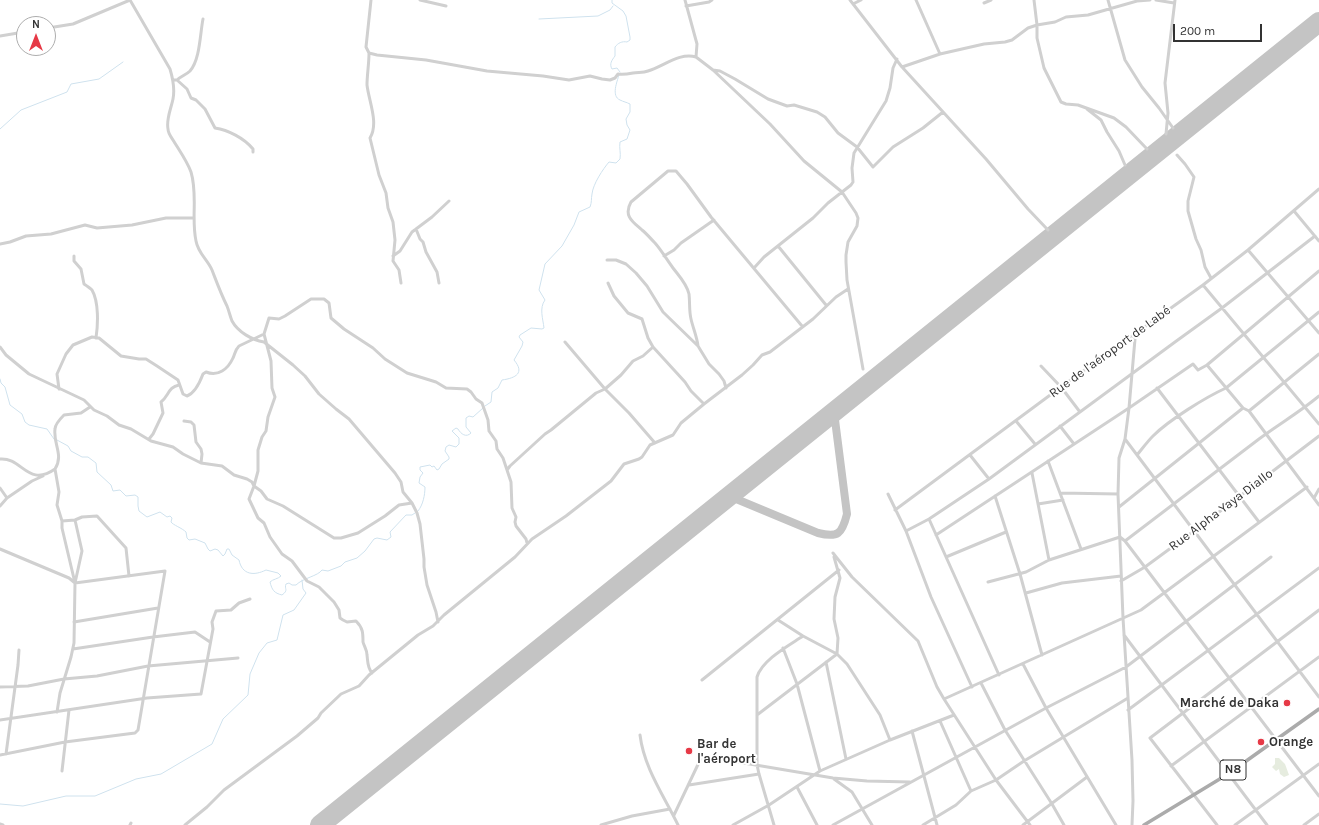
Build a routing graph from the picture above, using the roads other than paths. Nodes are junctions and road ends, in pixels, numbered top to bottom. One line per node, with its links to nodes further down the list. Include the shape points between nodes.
1 (130, 0): 22 (street, via 73,24); 31 (street)
2 (371, 0): 25 (street, via 366,47)
3 (420, 0): 17 (street)
4 (684, 0): 18 (street)
5 (712, 0): 18 (street)
6 (850, 0): 16 (street)
7 (861, 0): 16 (street)
8 (916, 0): 26 (street)
9 (990, 0): 15 (street)
10 (1034, 0): 21 (street)
11 (1108, 0): 19 (street)
12 (1150, 0): 19 (street)
13 (1156, 0): 14 (street)
14 (1174, 1): 34 (street, via 1165,83)
15 (984, 3)
16 (853, 4): 28 (street)
17 (446, 6)
18 (686, 6): 27 (street, via 697,44)
19 (1111, 9): 21 (street); 34 (street, via 1125,60)
20 (203, 19): 31 (street, via 194,66 187,74)
21 (1037, 25): 26 (street, via 1028,28 1012,40); 32 (street, via 1037,38 1044,68 1060,102)
22 (56, 27)
23 (16, 33): 24 (street)
24 (0, 36)
25 (369, 53): 27 (street, via 480,70 570,80 590,76 610,80 619,74 629,75 687,56); 56 (street, via 367,85 373,120 370,138 393,222)
26 (940, 54): 29 (street)
27 (696, 57): 30 (street)
28 (897, 59): 29 (street); 37 (street, via 886,101)
29 (902, 66): 33 (street)
30 (712, 70): 37 (street, via 735,79 768,99 817,112); 43 (street, via 770,124 804,161)
31 (175, 80): 39 (street, via 205,109 215,128 224,129 235,135 251,146); 46 (street, via 168,130 191,172 196,202)
32 (1086, 108): 38 (street, via 1119,122); 41 (street, via 1101,120)
33 (943, 112): 37 (street, via 893,147 873,167); 49 (street)
34 (1168, 122): 35 (street); 36 (street)
35 (1173, 128)
36 (1166, 134)
37 (857, 147): 43 (street, via 852,159 853,182)
38 (1147, 150)
39 (253, 152)
40 (1176, 155): 62 (street, via 1194,177 1188,211 1205,267)
41 (1125, 165)
42 (1319, 190): 45 (street, Rue de l'aéroport de Labé)
43 (842, 192): 53 (street); 67 (street, via 858,218 857,226 848,242 846,255)
44 (449, 201): 48 (street)
45 (1294, 211): 50 (street); 54 (street, Rue de l'aéroport de Labé)
46 (194, 218): 52 (street, via 166,218 132,225 97,228 85,225 51,234 26,236); 79 (street, via 199,251 208,261 232,321 240,331)
47 (714, 220): 57 (street); 57 (street, via 676,171 668,171 648,190 637,196 628,208 631,221 652,239); 59 (street)
48 (416, 229): 56 (street, via 400,251); 64 (street, via 437,272)
49 (1048, 230)
50 (1315, 236): 51 (street); 61 (street)
51 (1319, 241)
52 (0, 244)
53 (778, 246): 59 (street); 69 (street)
54 (1248, 250): 61 (street); 62 (street, Rue de l'aéroport de Labé)
55 (74, 256): 78 (street, via 74,261 81,269 84,284 94,295 98,310)
56 (393, 256): 63 (street)
57 (664, 256): 82 (street, via 687,288)
58 (607, 260): 82 (street, via 626,264 636,272 663,312)
59 (754, 268): 73 (street)
60 (1319, 271): 68 (street)
61 (1268, 272): 68 (street); 70 (street)
62 (1211, 278): 66 (street, Rue de l'aéroport de Labé)
63 (401, 283)
64 (439, 283)
65 (608, 283): 84 (street, via 614,296 628,313 642,319)
66 (1203, 285): 70 (street); 76 (street, Rue de l'aéroport de Labé)
67 (848, 289): 69 (street); 89 (street)
68 (1288, 297): 72 (street); 77 (street)
69 (826, 305): 73 (street)
70 (1222, 308): 77 (street); 90 (street)
71 (1319, 312): 72 (street)
72 (1309, 321): 74 (street); 86 (street)
73 (802, 326): 94 (street, via 770,352 762,355)
74 (1319, 333)
75 (264, 334): 79 (street); 81 (street); 128 (street, via 269,318 279,319 311,299 324,299 328,303 331,318 407,374 436,382 446,388 467,389 471,392 482,403 488,420 488,431 495,439)
76 (1133, 334): 90 (street, via 1135,339); 93 (street, Rue de l'aéroport de Labé)
77 (1244, 334): 86 (street); 87 (street)
78 (96, 338): 92 (street, via 107,343 121,356 146,359 178,380); 97 (street, via 92,337 72,345 57,374)
79 (254, 338): 81 (street); 92 (street, via 239,346 230,364 217,374 203,374 191,394 183,394)
80 (565, 342): 98 (street)
81 (266, 344): 133 (street, via 271,361 275,397 258,450 258,471); 145 (street, via 293,365 319,394 349,419 395,473 401,482 403,492)
82 (698, 346): 94 (street, via 724,381)
83 (0, 347): 97 (street, via 29,374)
84 (653, 347): 98 (street, via 633,361); 100 (street)
85 (1319, 354): 91 (street)
86 (1264, 358): 91 (street); 96 (street)
87 (1207, 365): 95 (street, via 1198,370 1193,364); 96 (street)
88 (1041, 366): 93 (street)
89 (863, 369)
90 (1132, 373): 102 (street); 106 (street)
91 (1284, 382): 104 (street); 105 (street)
92 (179, 385): 114 (street, via 169,390 161,402 163,413)
93 (1061, 387): 106 (street); 109 (street, Rue de l'aéroport de Labé)
94 (726, 388): 100 (street)
95 (1157, 388): 102 (street); 107 (street)
96 (1226, 388): 103 (street); 107 (street)
97 (59, 389): 101 (street, via 84,400)
98 (605, 389): 116 (street); 128 (street, via 596,393 545,434)
99 (1319, 396): 104 (street)
100 (704, 404): 116 (street, via 682,423 673,435)
101 (90, 407): 114 (street); 126 (street, via 81,413 64,416 57,423 55,429 59,462)
102 (1129, 408): 115 (street); 119 (street)
103 (1243, 408): 105 (street); 117 (street)
104 (1305, 408): 110 (street); 112 (street)
105 (1249, 411): 112 (street)
106 (1080, 412): 111 (street)
107 (1178, 417): 117 (street); 121 (street, via 1154,435)
108 (184, 421): 125 (street, via 192,422 194,425 196,442 201,448)
109 (1016, 421): 118 (street); 120 (street, Rue de l'aéroport de Labé)
110 (1319, 424)
111 (1060, 426): 118 (street); 119 (street)
112 (1266, 434): 123 (street); 127 (street)
113 (1319, 436): 123 (street, Rue Alpha Yaya Diallo)
114 (149, 439): 125 (street, via 173,447)
115 (1125, 439): 121 (street); 139 (street, via 1119,458)
116 (655, 443): 162 (street, via 642,457 624,464 611,481 582,504)
117 (1199, 443): 127 (street); 131 (street)
118 (1035, 444): 132 (street)
119 (1074, 444): 124 (street)
120 (970, 455): 132 (street); 151 (street, Rue de l'aéroport de Labé)
121 (1137, 455): 131 (street)
122 (0, 458): 130 (street, via 14,462 29,473)
123 (1286, 460): 134 (street); 141 (street, Rue Alpha Yaya Diallo)
124 (1048, 461): 129 (street); 137 (street)
125 (201, 463): 133 (street, via 222,466 234,475 252,482)
126 (55, 469): 130 (street); 154 (street, via 59,492 57,505)
127 (1219, 469): 141 (street); 147 (street)
128 (507, 470): 162 (street, via 516,526)
129 (1032, 473): 140 (street); 146 (street)
130 (45, 475): 142 (street)
131 (1154, 478): 147 (street); 150 (street)
132 (989, 479): 152 (street)
133 (254, 486): 145 (street, via 267,499 334,538 358,532 399,505); 210 (street, via 249,499 256,515 264,523 282,554 292,561 305,578 334,602 340,618 347,622 356,621 361,627 367,663)
134 (1307, 487): 143 (street); 155 (street)
135 (0, 488): 142 (street)
136 (1319, 489): 143 (street)
137 (1060, 493): 139 (street); 144 (street)
138 (888, 494): 151 (street)
139 (1118, 494): 150 (street)
140 (995, 496): 158 (street); 159 (street)
141 (1239, 496): 155 (street); 157 (street, Rue Alpha Yaya Diallo)
142 (7, 498): 149 (street)
143 (1314, 498): 148 (street)
144 (1063, 500): 146 (street); 164 (street)
145 (412, 503): 189 (street, via 420,524 427,585)
146 (1038, 504): 168 (street)
147 (1174, 504): 157 (street); 161 (street)
148 (1319, 505)
149 (0, 506)
150 (1119, 507): 160 (street)
151 (895, 510): 156 (street)
152 (929, 519): 156 (street); 159 (street)
153 (75, 520): 154 (street); 173 (street, via 97,516 126,548); 177 (street, via 82,551)
154 (62, 521): 177 (street)
155 (1259, 522): 166 (street)
156 (906, 531): 220 (street, via 931,597)
157 (1194, 531): 166 (street); 169 (street, Rue Alpha Yaya Diallo)
158 (1006, 532): 165 (street); 172 (street)
159 (936, 535): 165 (street)
160 (1120, 537): 161 (street); 164 (street); 174 (street)
161 (1125, 541): 169 (street)
162 (527, 543): 189 (street, via 515,557 484,580)
163 (0, 549): 177 (street, via 69,578)
164 (1081, 549): 168 (street)
165 (946, 557): 211 (street)
166 (1213, 557): 178 (street); 180 (street)
167 (1271, 557): 178 (street)
168 (1049, 560): 172 (street)
169 (1145, 567): 175 (street, Rue Alpha Yaya Diallo); 180 (street)
170 (1319, 568): 184 (street)
171 (839, 570): 186 (street); 199 (street, via 834,619 838,638); 224 (street, via 833,554 852,577 918,641)
172 (1020, 574): 176 (street); 179 (street)
173 (129, 576): 177 (street); 182 (street, via 165,571)
174 (1121, 576): 175 (street); 179 (street, via 1062,583)
175 (1121, 581): 185 (street)
176 (988, 582)
177 (75, 583): 188 (street)
178 (1234, 585): 184 (street); 187 (street)
179 (1026, 593): 200 (street)
180 (1165, 593): 185 (street, via 1141,610); 187 (street)
181 (250, 600): 193 (street, via 239,603 231,610 216,611)
182 (158, 608): 188 (street); 191 (street)
183 (1319, 610): 194 (street)
184 (1256, 615): 194 (street); 198 (street)
185 (1123, 618): 190 (street); 200 (street)
186 (778, 620): 192 (street); 214 (street)
187 (1186, 621): 198 (street); 201 (street)
188 (74, 622): 196 (street)
189 (438, 622): 210 (street)
190 (1124, 635): 201 (street); 208 (street)
191 (153, 636): 193 (street, via 195,632); 196 (street); 207 (street)
192 (803, 636): 195 (street); 199 (street)
193 (210, 642): 204 (street)
194 (1277, 642): 209 (street); 212 (street)
195 (783, 648): 216 (street); 232 (street, via 759,669)
196 (72, 649): 213 (street)
197 (19, 650): 218 (street)
198 (1209, 650): 212 (street); 217 (street)
199 (837, 654): 205 (street); 242 (street, via 847,664 880,715)
200 (1042, 655): 206 (street)
201 (1140, 657): 208 (street); 217 (street)
202 (1319, 657): 209 (street)
203 (238, 658): 204 (street)
204 (208, 660): 207 (street); 223 (street, via 201,694)
205 (826, 662): 216 (street); 249 (street)
206 (1023, 664): 211 (street); 226 (street)
207 (148, 666): 213 (street); 223 (street)
208 (1126, 667): 221 (street); 226 (street)
209 (1299, 672): 222 (street); 225 (street)
210 (372, 673): 281 (street, via 359,686 341,694 318,718 224,790)
211 (999, 675): 215 (street)
212 (1230, 678): 225 (street); 231 (street)
213 (64, 679): 218 (street); 230 (street)
214 (702, 680)
215 (981, 683): 220 (street); 237 (street)
216 (797, 684): 232 (street); 255 (street)
217 (1162, 685): 229 (street); 231 (street)
218 (15, 686): 219 (street); 234 (street)
219 (0, 687)
220 (972, 687): 224 (street)
221 (1128, 698): 229 (street); 240 (street)
222 (1319, 698)
223 (143, 699): 228 (street); 243 (street, via 140,726 135,733)
224 (944, 699): 233 (street)
225 (1252, 707): 241 (street); 244 (street)
226 (1046, 708): 237 (street); 240 (street)
227 (1319, 709): 241 (main road, N8)
228 (70, 710): 230 (street); 243 (street)
229 (1128, 710): 294 (street, via 1132,760)
230 (57, 712): 234 (street)
231 (1182, 713): 244 (street); 253 (street, via 1150,738)
232 (757, 715): 252 (street)
233 (954, 715): 236 (street); 245 (street)
234 (11, 719): 235 (street); 246 (street)
235 (0, 720)
236 (940, 721): 238 (street); 248 (street)
237 (1005, 730): 245 (street); 250 (street)
238 (912, 731): 242 (street); 259 (street)
239 (640, 735): 272 (street, via 648,766)
240 (1063, 736): 250 (street); 261 (street)
241 (1277, 739): 257 (main road, N8); 260 (street)
242 (890, 740): 249 (street)
243 (65, 742): 246 (street); 254 (street)
244 (1204, 742): 253 (street); 257 (street)
245 (975, 747): 248 (street); 263 (street)
246 (6, 754): 247 (street)
247 (0, 755)
248 (956, 757): 259 (street); 267 (street)
249 (846, 759): 255 (street)
250 (1024, 760): 263 (street); 270 (street)
251 (1319, 764): 260 (street)
252 (757, 765): 256 (street); 258 (street); 265 (street, via 702,756)
253 (1172, 766): 268 (street)
254 (62, 771)
255 (820, 771): 258 (street)
256 (759, 774): 265 (street); 271 (street)
257 (1228, 774): 268 (main road, N8); 274 (street)
258 (816, 775): 262 (street); 266 (street)
259 (924, 775): 264 (street); 277 (street)
260 (1304, 775): 269 (street); 274 (street)
261 (1087, 777): 270 (street); 293 (street)
262 (833, 778): 264 (street); 273 (street, via 852,792)
263 (996, 780): 267 (street); 278 (street)
264 (911, 782): 273 (street)
265 (689, 784): 276 (street)
266 (797, 787): 271 (street); 286 (street)
267 (971, 790): 277 (street, via 956,805)
268 (1194, 795): 295 (main road, N8); 296 (street)
269 (1319, 796)
270 (1052, 804): 278 (street); 292 (street)
271 (769, 805): 284 (street); 285 (street)
272 (670, 809): 276 (street); 282 (street)
273 (862, 809): 287 (street); 288 (street)
274 (1256, 810): 297 (street); 298 (street)
275 (1319, 814): 299 (street)
276 (674, 816): 283 (street)
277 (935, 817): 289 (street); 290 (street)
278 (1030, 823): 291 (street)
279 (0, 824): 280 (street)
280 (3, 825)
281 (185, 825)
282 (601, 825)
283 (678, 825)
284 (733, 825)
285 (774, 825)
286 (818, 825)
287 (833, 825)
288 (872, 825)
289 (923, 825)
290 (937, 825)
291 (1024, 825)
292 (1064, 825)
293 (1116, 825)
294 (1132, 825)
295 (1144, 825)
296 (1217, 825)
297 (1236, 825)
298 (1267, 825)
299 (1304, 825)

